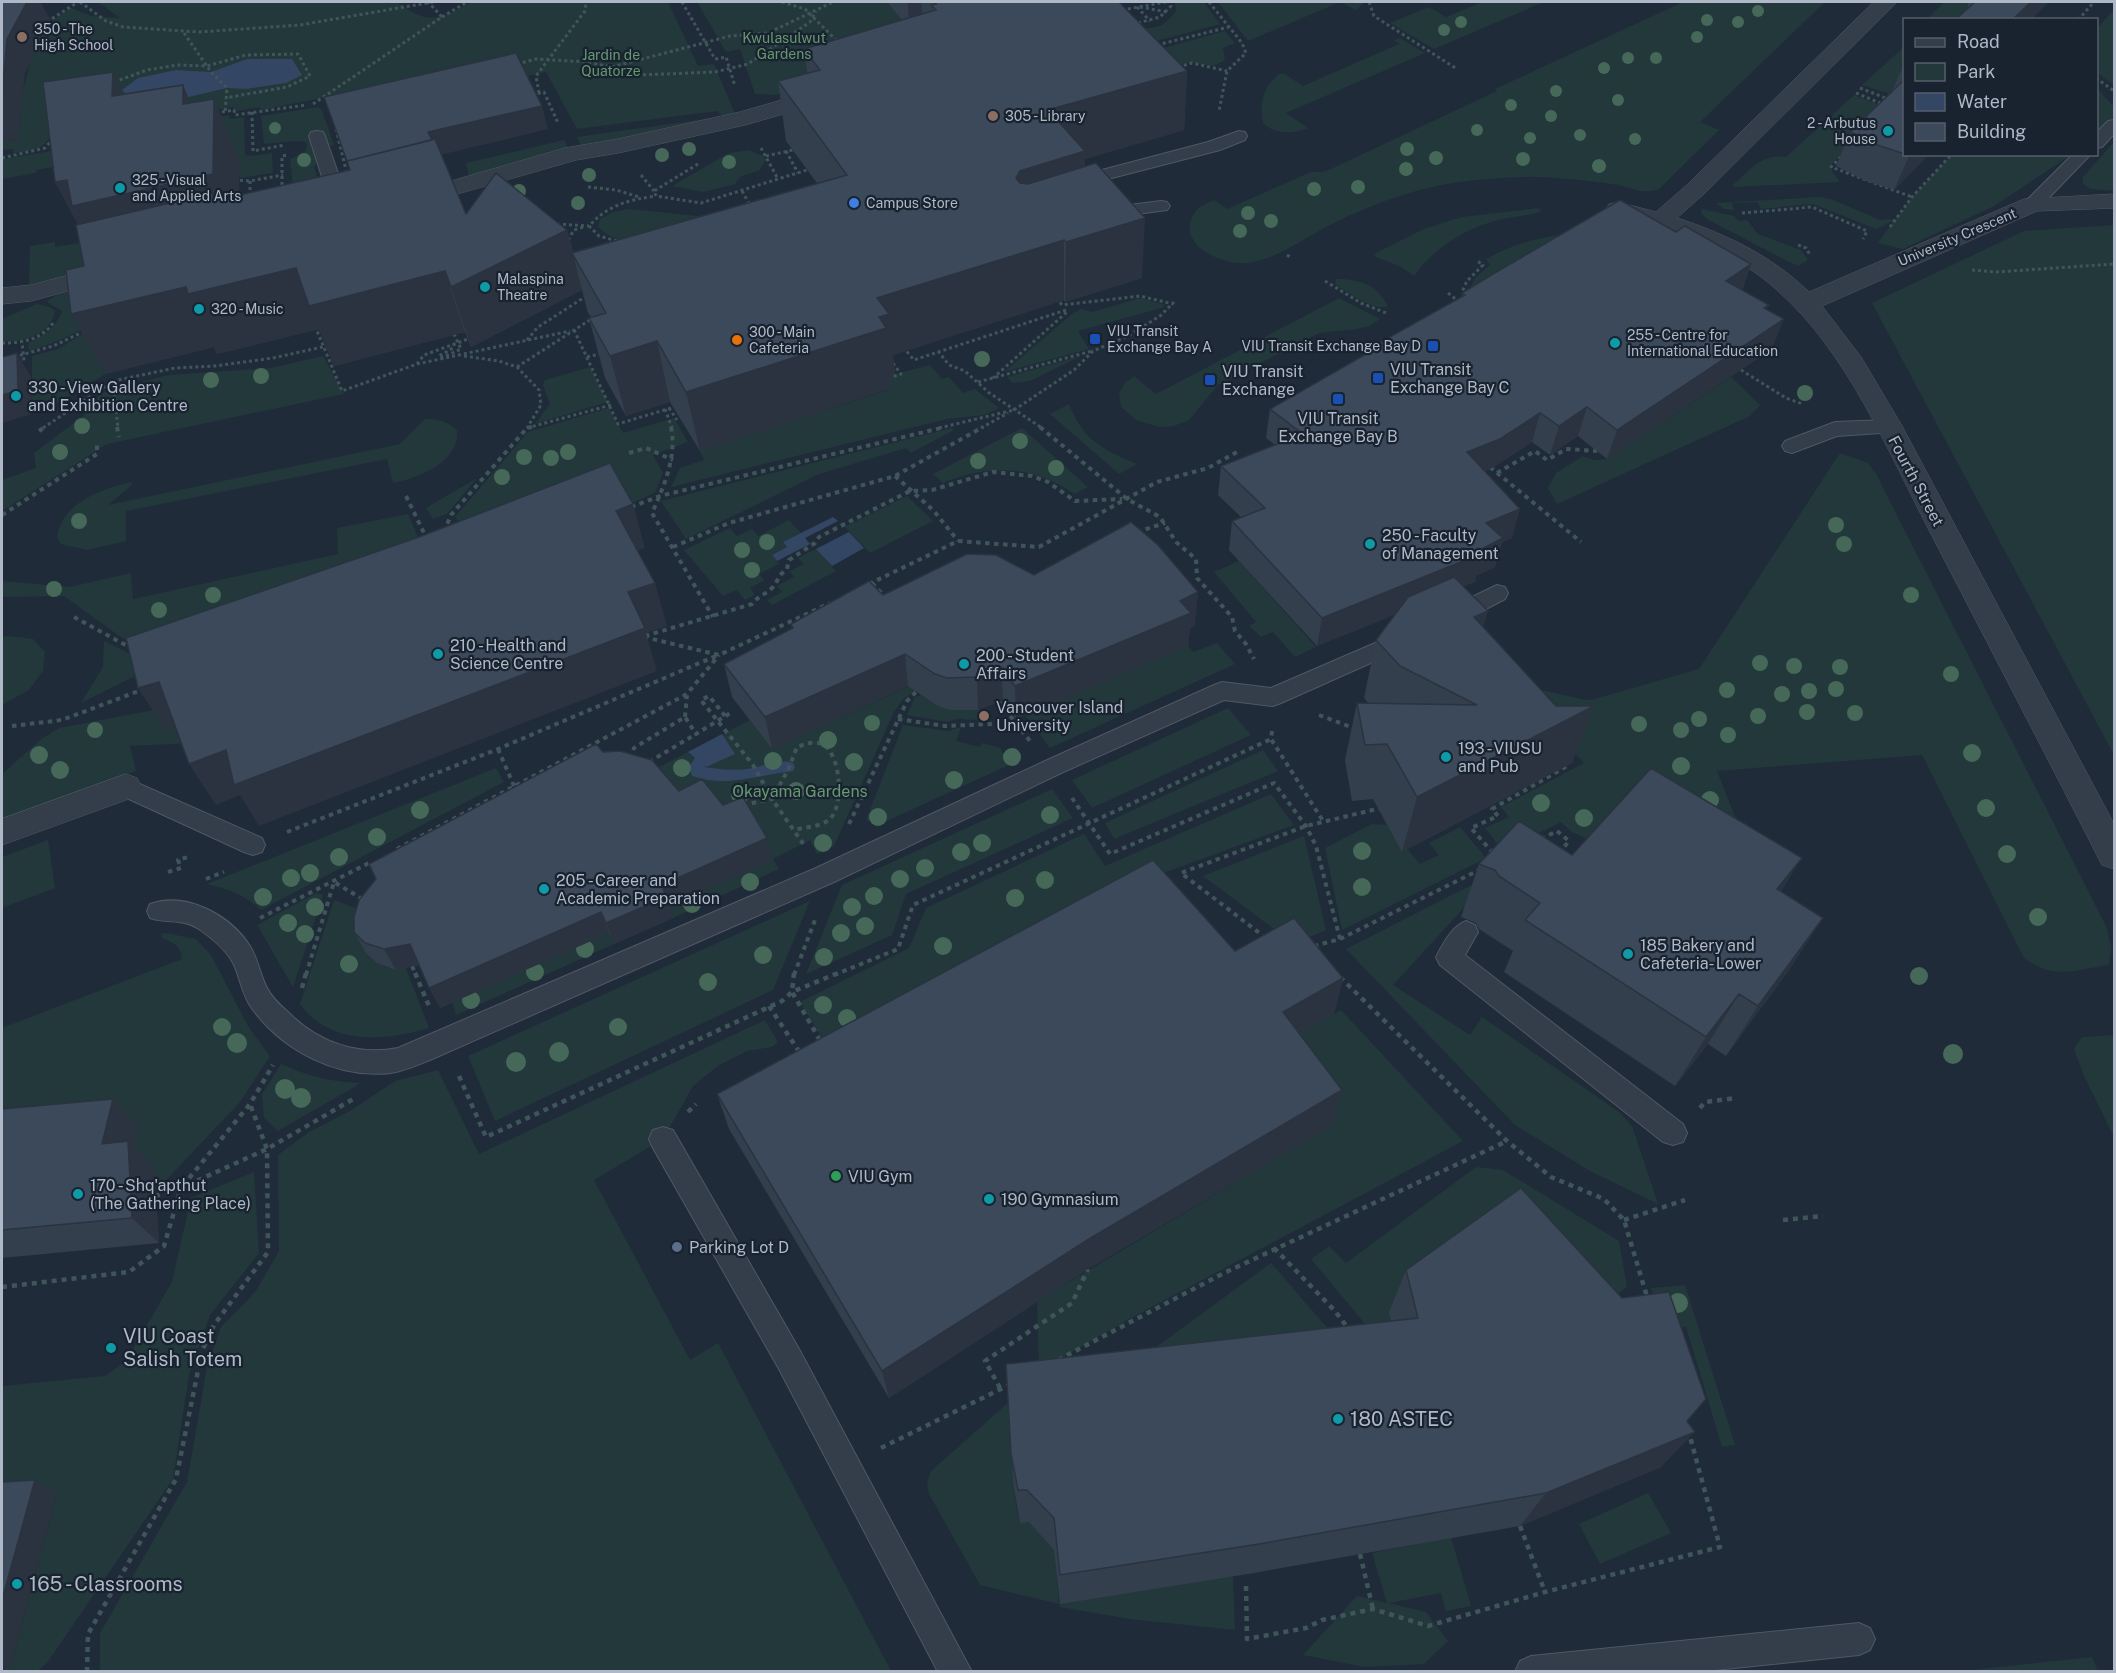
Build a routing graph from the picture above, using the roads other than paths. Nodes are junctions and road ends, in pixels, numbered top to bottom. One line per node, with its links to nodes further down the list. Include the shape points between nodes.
1 (1886, 2): 16 (street)
2 (849, 87): 11 (street, via 745,118 573,153)
3 (2115, 125): 6 (lane)
4 (316, 136): 15 (lane)
5 (1239, 136): 8 (lane)
6 (2098, 142)
7 (2081, 156): 10 (lane)
8 (1108, 174)
9 (2115, 201): 10 (street, University Crescent)
10 (2033, 204): 19 (street, University Crescent)
11 (394, 205)
12 (1161, 206): 14 (lane)
13 (1618, 209): 16 (street, Fourth Street)
14 (1093, 217)
15 (344, 219)
16 (1661, 220): 19 (street, Fourth Street, via 1733,250 1779,279)
17 (136, 266): 18 (street)
18 (2, 296)
19 (1806, 303): 20 (street, Fourth Street, via 1839,343)
20 (1888, 427): 21 (lane, via 1835,429); 26 (street, Fourth Street)
21 (1792, 446)
22 (1497, 593): 27 (lane, via 1274,697 1222,690 825,875 421,1052 390,1061 351,1061 322,1052 289,1031 259,997 240,952 210,921 198,913)
23 (126, 787): 24 (street); 25 (lane)
24 (2, 832)
25 (253, 845)
26 (2115, 855)
27 (159, 911)
28 (1466, 932): 29 (lane, via 1449,957)
29 (1672, 1133)
30 (663, 1139): 32 (lane, via 789,1359)
31 (1858, 1639): 33 (lane)
32 (956, 1671)
33 (1531, 1671)

